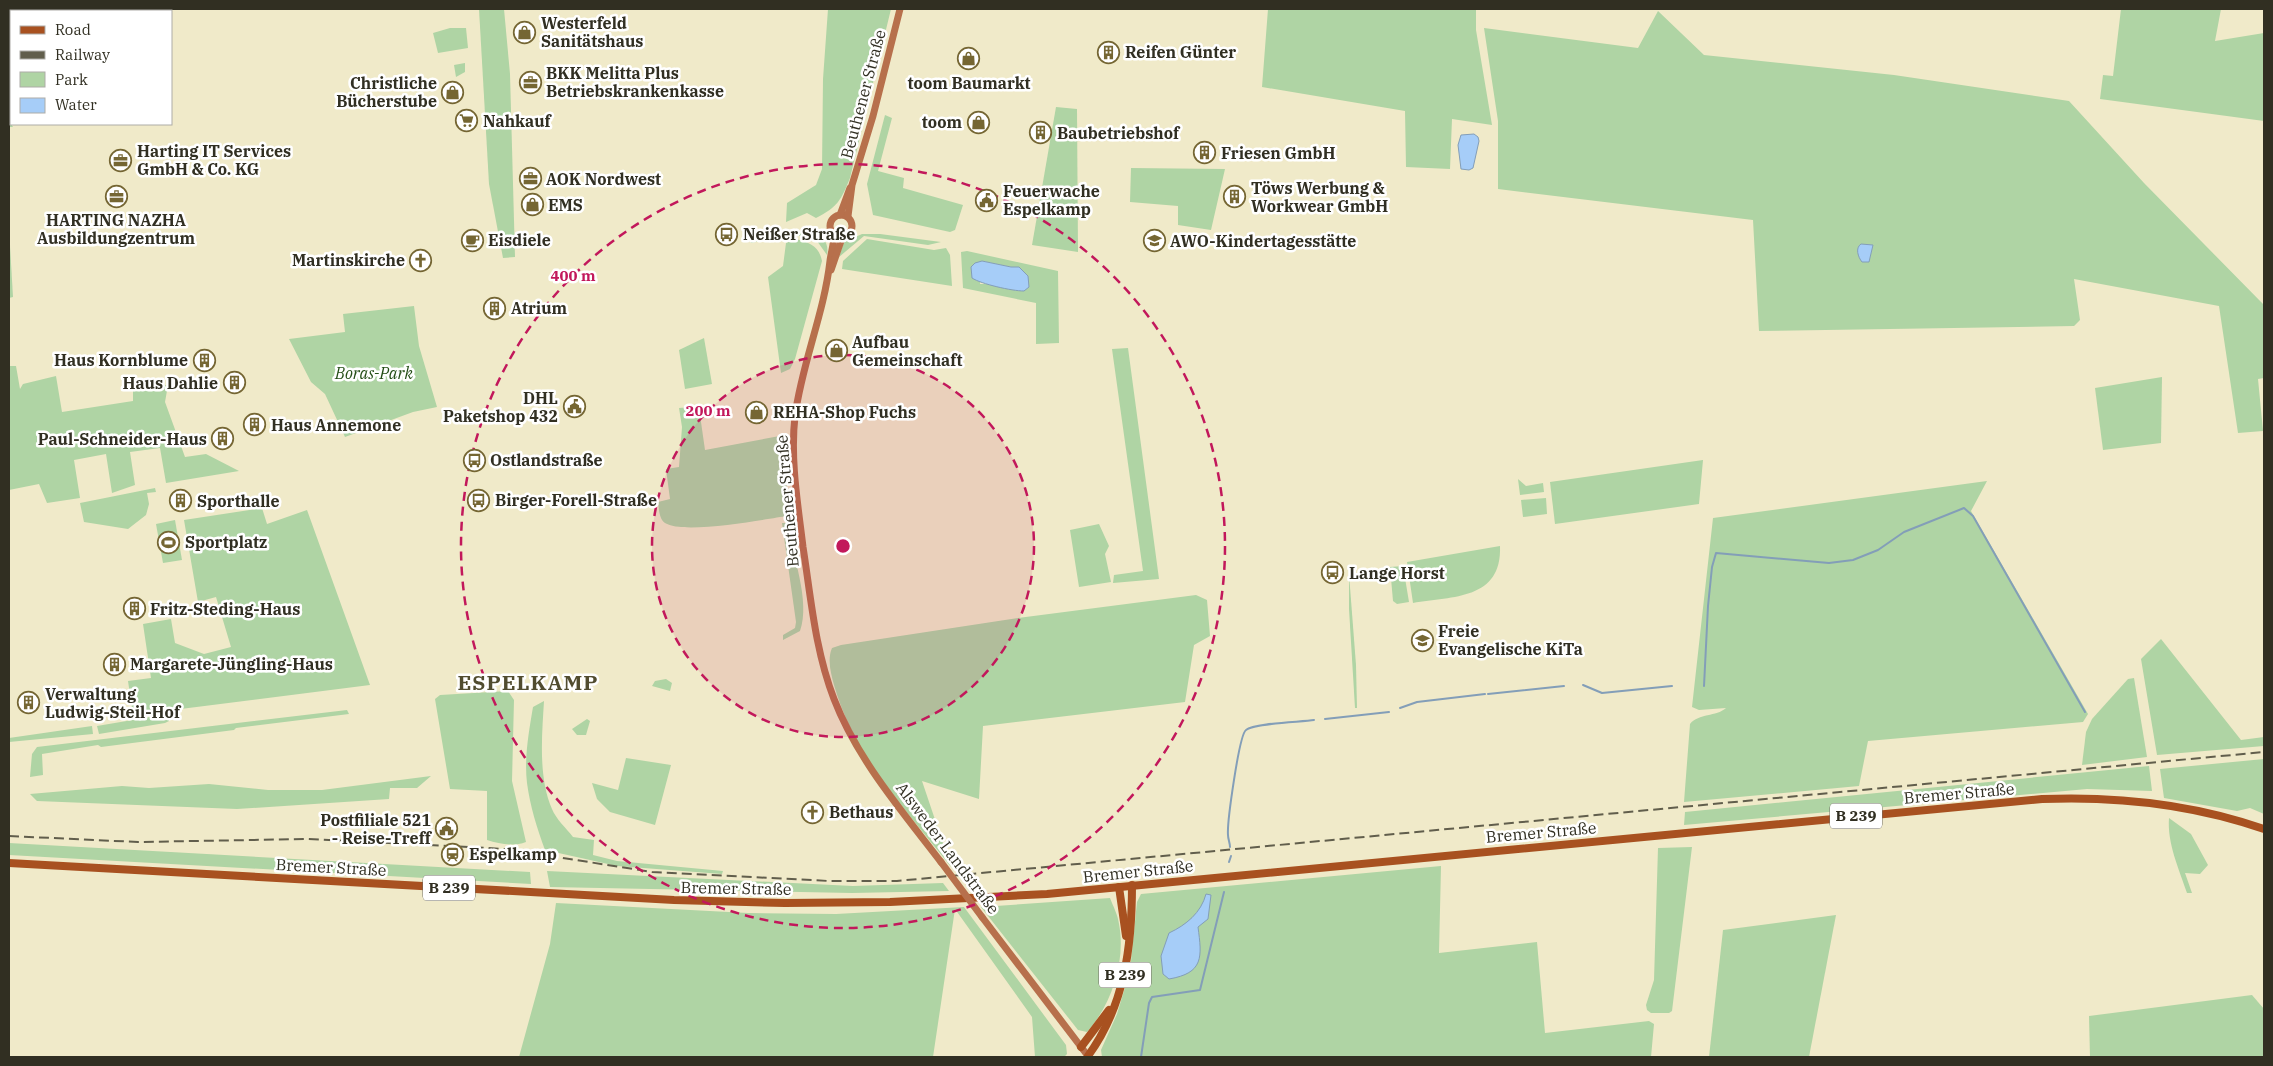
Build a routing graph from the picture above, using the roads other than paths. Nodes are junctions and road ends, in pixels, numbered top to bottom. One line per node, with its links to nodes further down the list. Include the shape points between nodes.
1 (900, 9): 2 (main road, Beuthener Straße)
2 (844, 215): 3 (main road, via 834,218 830,224); 4 (main road, via 851,220 853,228)
3 (834, 235): 4 (main road); 5 (main road, Beuthener Straße)
4 (842, 238): 5 (main road, Beuthener Straße)
5 (829, 274): 6 (main road, Beuthener Straße, via 795,418 794,458 799,517)
6 (817, 640): 11 (main road, Alsweder Landstraße, bridge, via 834,699 851,737 898,806)
7 (2264, 829): 9 (main road, Bremer Straße / B 239, via 2240,820 2152,802 2042,799)
8 (9, 863): 10 (main road, Bremer Straße / B 239, via 730,902 927,901)
9 (1132, 885): 10 (main road, Bremer Straße / B 239); 12 (main road, B 239, via 1126,970 1107,1026)
10 (1118, 886): 11 (main road, B 239, via 1126,942 1123,970 1108,1011)
11 (1081, 1047): 12 (main road, Alsweder Landstraße)
12 (1088, 1056)

